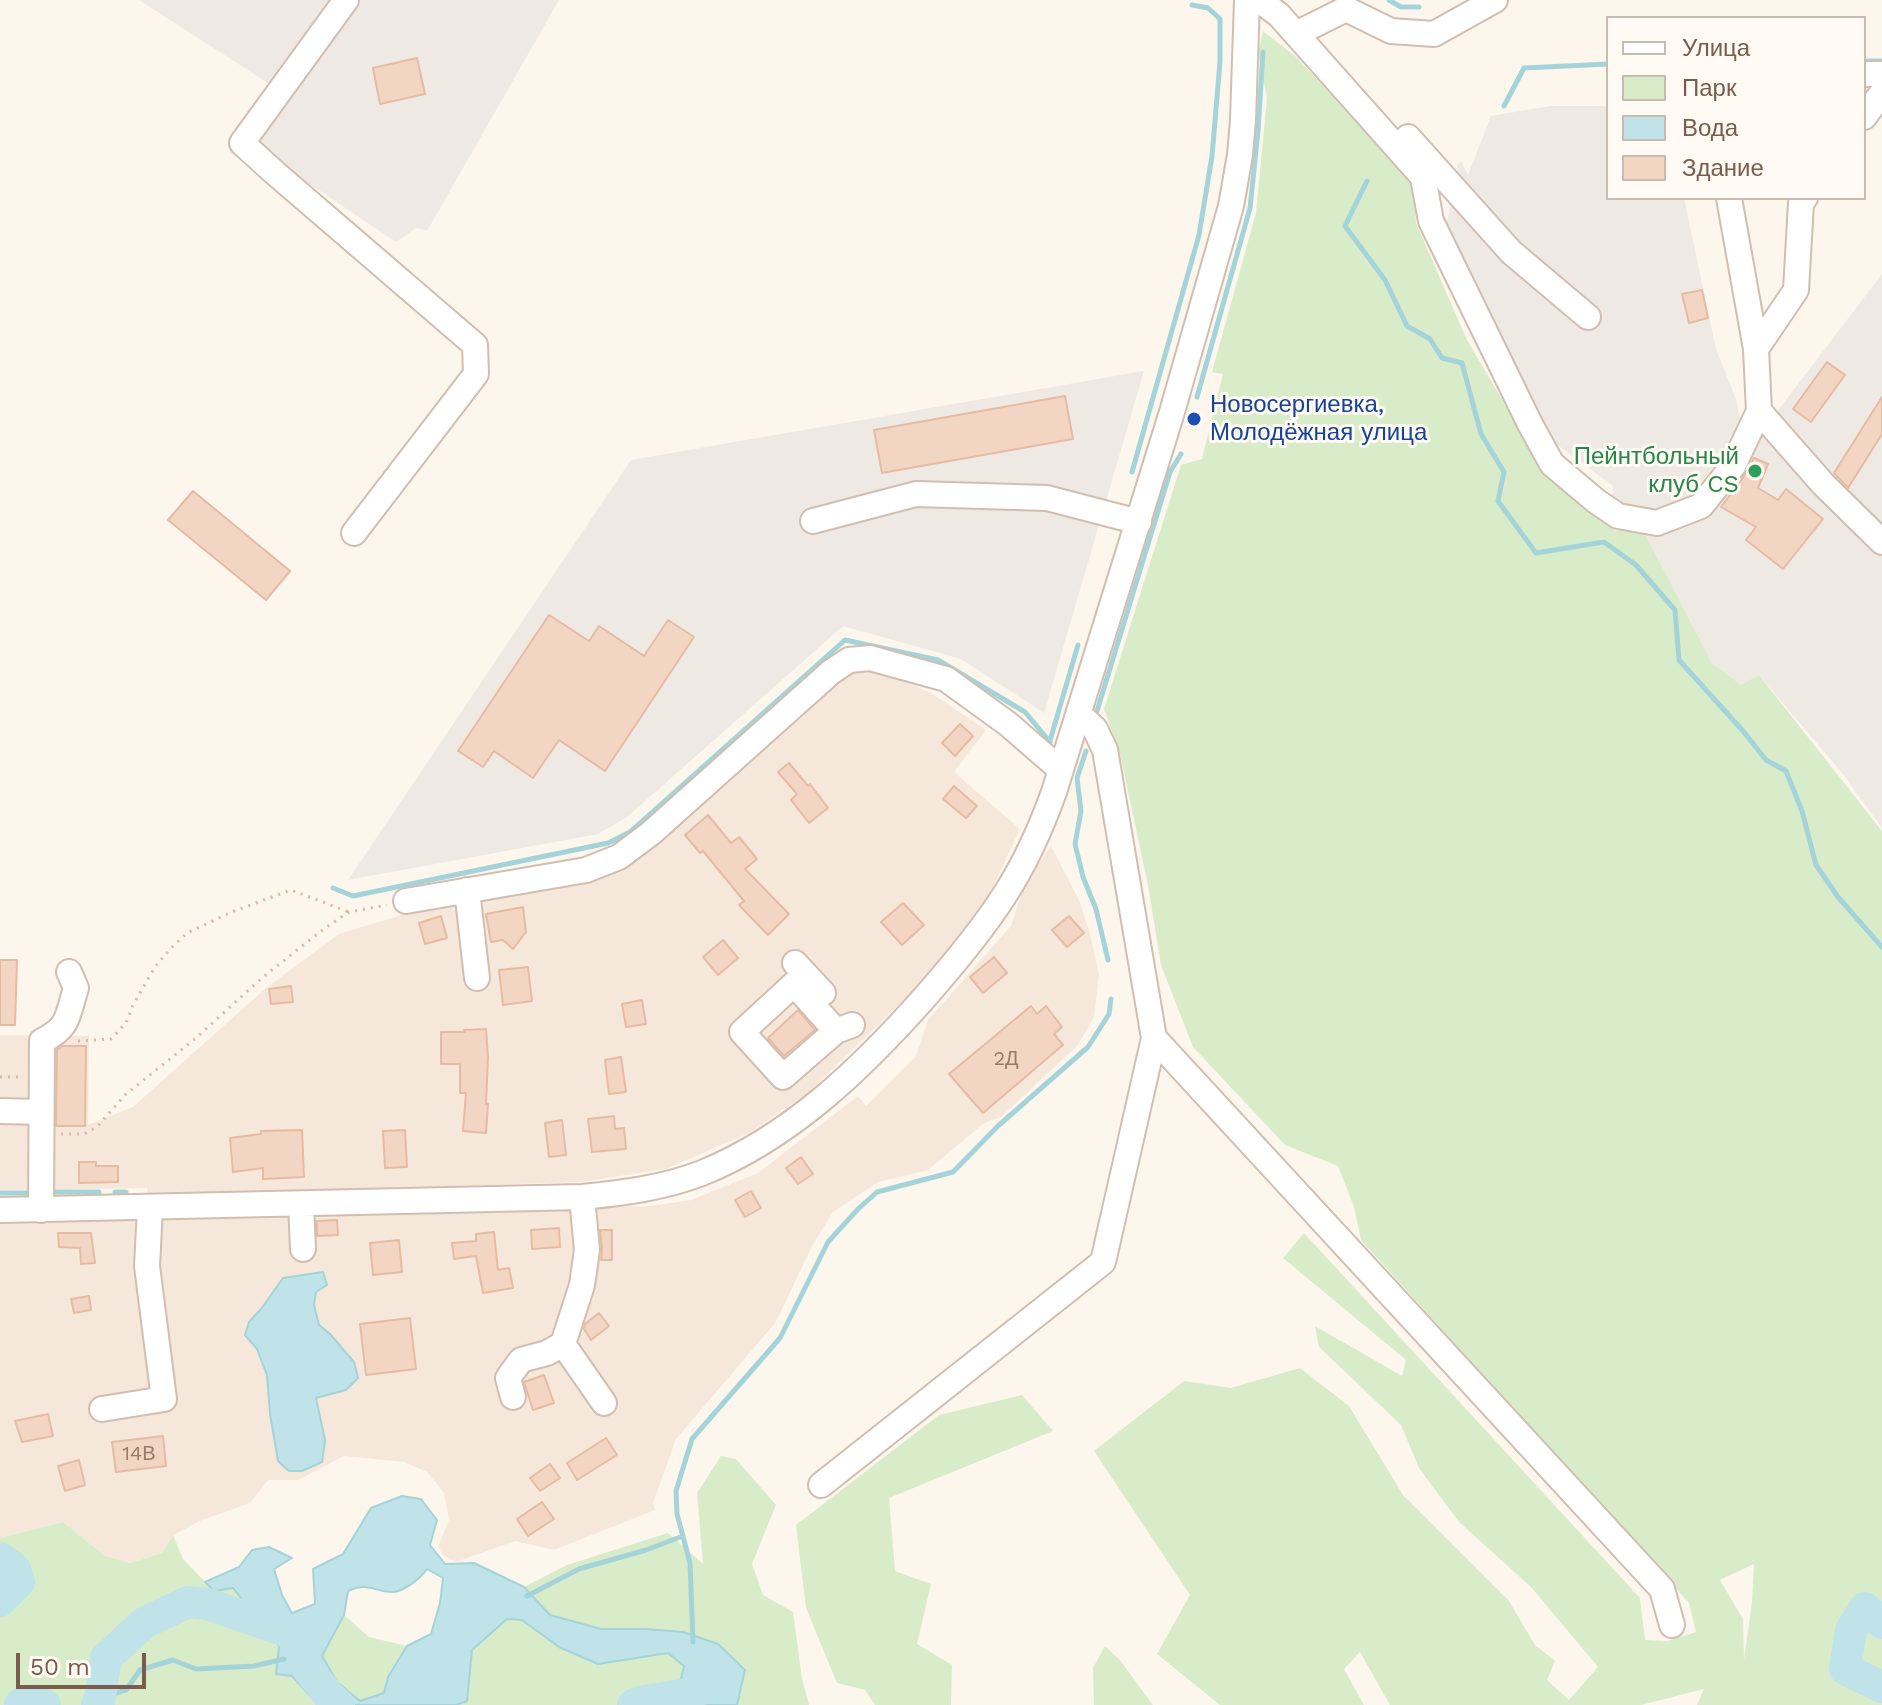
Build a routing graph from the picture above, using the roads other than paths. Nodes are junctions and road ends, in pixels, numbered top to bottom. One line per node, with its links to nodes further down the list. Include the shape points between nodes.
1 (346, 0): 16 (street, via 242,143 475,345 476,374)
2 (1247, 0): 15 (street, via 1243,120 1231,206)
3 (1259, 0): 5 (street)
4 (1495, 0): 6 (street, via 1434,34 1391,31 1346,9)
5 (1279, 15): 6 (street); 13 (street, via 1423,177 1431,221 1530,424 1552,464 1596,501 1618,516 1657,523 1701,506 1733,466)
6 (1306, 29): 11 (street, via 1511,252)
7 (1882, 93): 8 (street)
8 (1866, 114)
9 (1729, 200): 12 (street)
10 (1803, 200): 12 (street, via 1796,290)
11 (1588, 317)
12 (1756, 349): 13 (street)
13 (1759, 411): 17 (street)
14 (813, 521): 15 (street, via 916,494 1047,498)
15 (1139, 522): 18 (street)
16 (354, 533)
17 (1882, 542)
18 (1079, 714): 19 (street); 25 (street, via 1095,729 1105,750)
19 (1061, 770): 20 (street, via 946,679 870,658 849,660 619,857 586,870); 26 (street, via 1041,827 1005,894 956,962)
20 (467, 890): 21 (street); 24 (street)
21 (406, 901)
22 (795, 963): 26 (street, via 844,1028)
23 (69, 972): 28 (street, via 76,988 64,1027 42,1041)
24 (477, 978)
25 (1154, 1038): 39 (street, via 1103,1262); 40 (street, via 1662,1589)
26 (878, 1047): 29 (street, via 798,1118 735,1157 667,1185)
27 (0, 1111): 28 (street)
28 (42, 1123): 33 (street)
29 (582, 1197): 30 (street); 35 (street, via 587,1250)
30 (301, 1204): 31 (street); 34 (street)
31 (150, 1208): 33 (street); 38 (street, via 147,1266 164,1399)
32 (0, 1210): 33 (street)
33 (41, 1210)
34 (303, 1249)
35 (563, 1344): 36 (street, via 521,1360 508,1378); 37 (street)
36 (513, 1397)
37 (604, 1403)
38 (102, 1409)
39 (821, 1485)
40 (1672, 1625)

